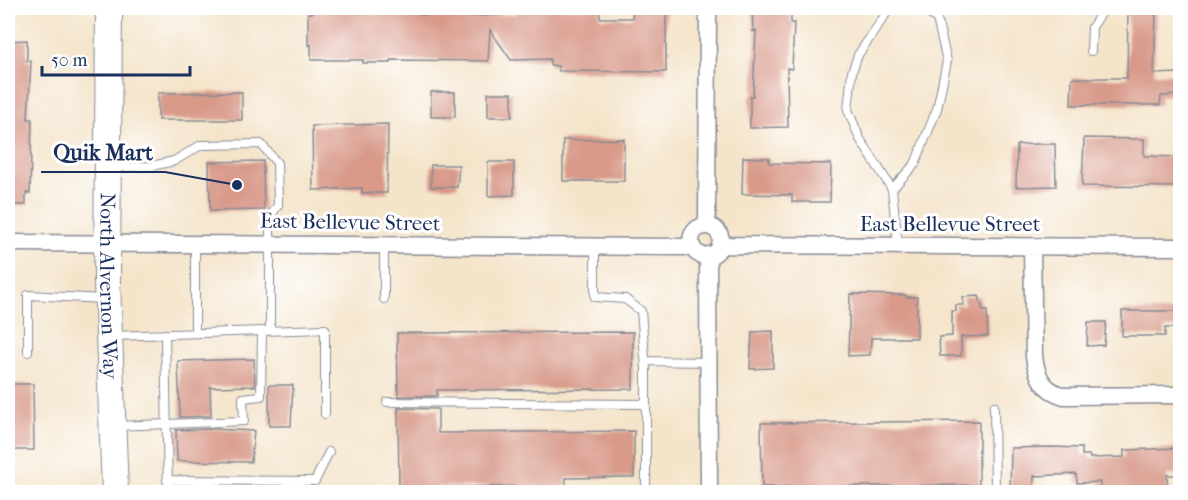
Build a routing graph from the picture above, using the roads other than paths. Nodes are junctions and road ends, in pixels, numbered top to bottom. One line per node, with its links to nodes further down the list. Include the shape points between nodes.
1 (109, 8): 7 (main road, North Alvernon Way)
2 (708, 8): 9 (street)
3 (897, 8): 8 (lane, via 888,11 858,55 848,110 860,139)
4 (920, 8): 8 (lane, via 937,19 947,61 937,109 915,164)
5 (1105, 8): 6 (lane, via 1092,27)
6 (1091, 51)
7 (108, 169): 10 (main road, North Alvernon Way); 13 (lane, via 174,161 201,145 261,144 277,163 278,205 270,217)
8 (892, 189): 16 (lane)
9 (707, 226): 17 (street, via 693,232); 20 (street, via 718,232)
10 (107, 242): 11 (street, East Bellevue Street); 12 (street, East Bellevue Street); 21 (main road, North Alvernon Way)
11 (8, 243)
12 (195, 243): 13 (street, East Bellevue Street); 24 (lane)
13 (270, 243): 14 (street, East Bellevue Street); 23 (lane)
14 (384, 244): 15 (street, East Bellevue Street); 22 (lane)
15 (595, 246): 17 (street, East Bellevue Street); 28 (lane, via 595,297 625,299 641,311)
16 (898, 246): 19 (street, East Bellevue Street); 20 (street, East Bellevue Street)
17 (692, 247): 20 (street, via 699,254)
18 (1180, 247): 19 (street, East Bellevue Street)
19 (1032, 248): 30 (street, via 1034,357 1036,371 1047,389 1064,396)
20 (714, 250): 29 (street)
21 (108, 299): 26 (main road, North Alvernon Way); 27 (lane, via 28,295)
22 (384, 299)
23 (266, 331): 24 (lane); 34 (lane, via 325,329); 35 (lane, via 261,396 243,398 244,421)
24 (195, 333): 25 (lane)
25 (165, 334): 26 (lane); 35 (lane)
26 (109, 336): 36 (main road, North Alvernon Way)
27 (28, 352)
28 (646, 361): 29 (lane); 32 (lane)
29 (709, 362): 42 (street)
30 (1180, 395)
31 (387, 402): 32 (lane)
32 (646, 404): 41 (lane)
33 (994, 406): 43 (lane)
34 (325, 414)
35 (167, 425): 36 (lane); 38 (lane)
36 (112, 426): 39 (main road, North Alvernon Way)
37 (329, 452): 38 (lane, via 315,481)
38 (167, 480): 40 (lane)
39 (115, 492)
40 (168, 492)
41 (646, 492)
42 (709, 492)
43 (995, 492)

